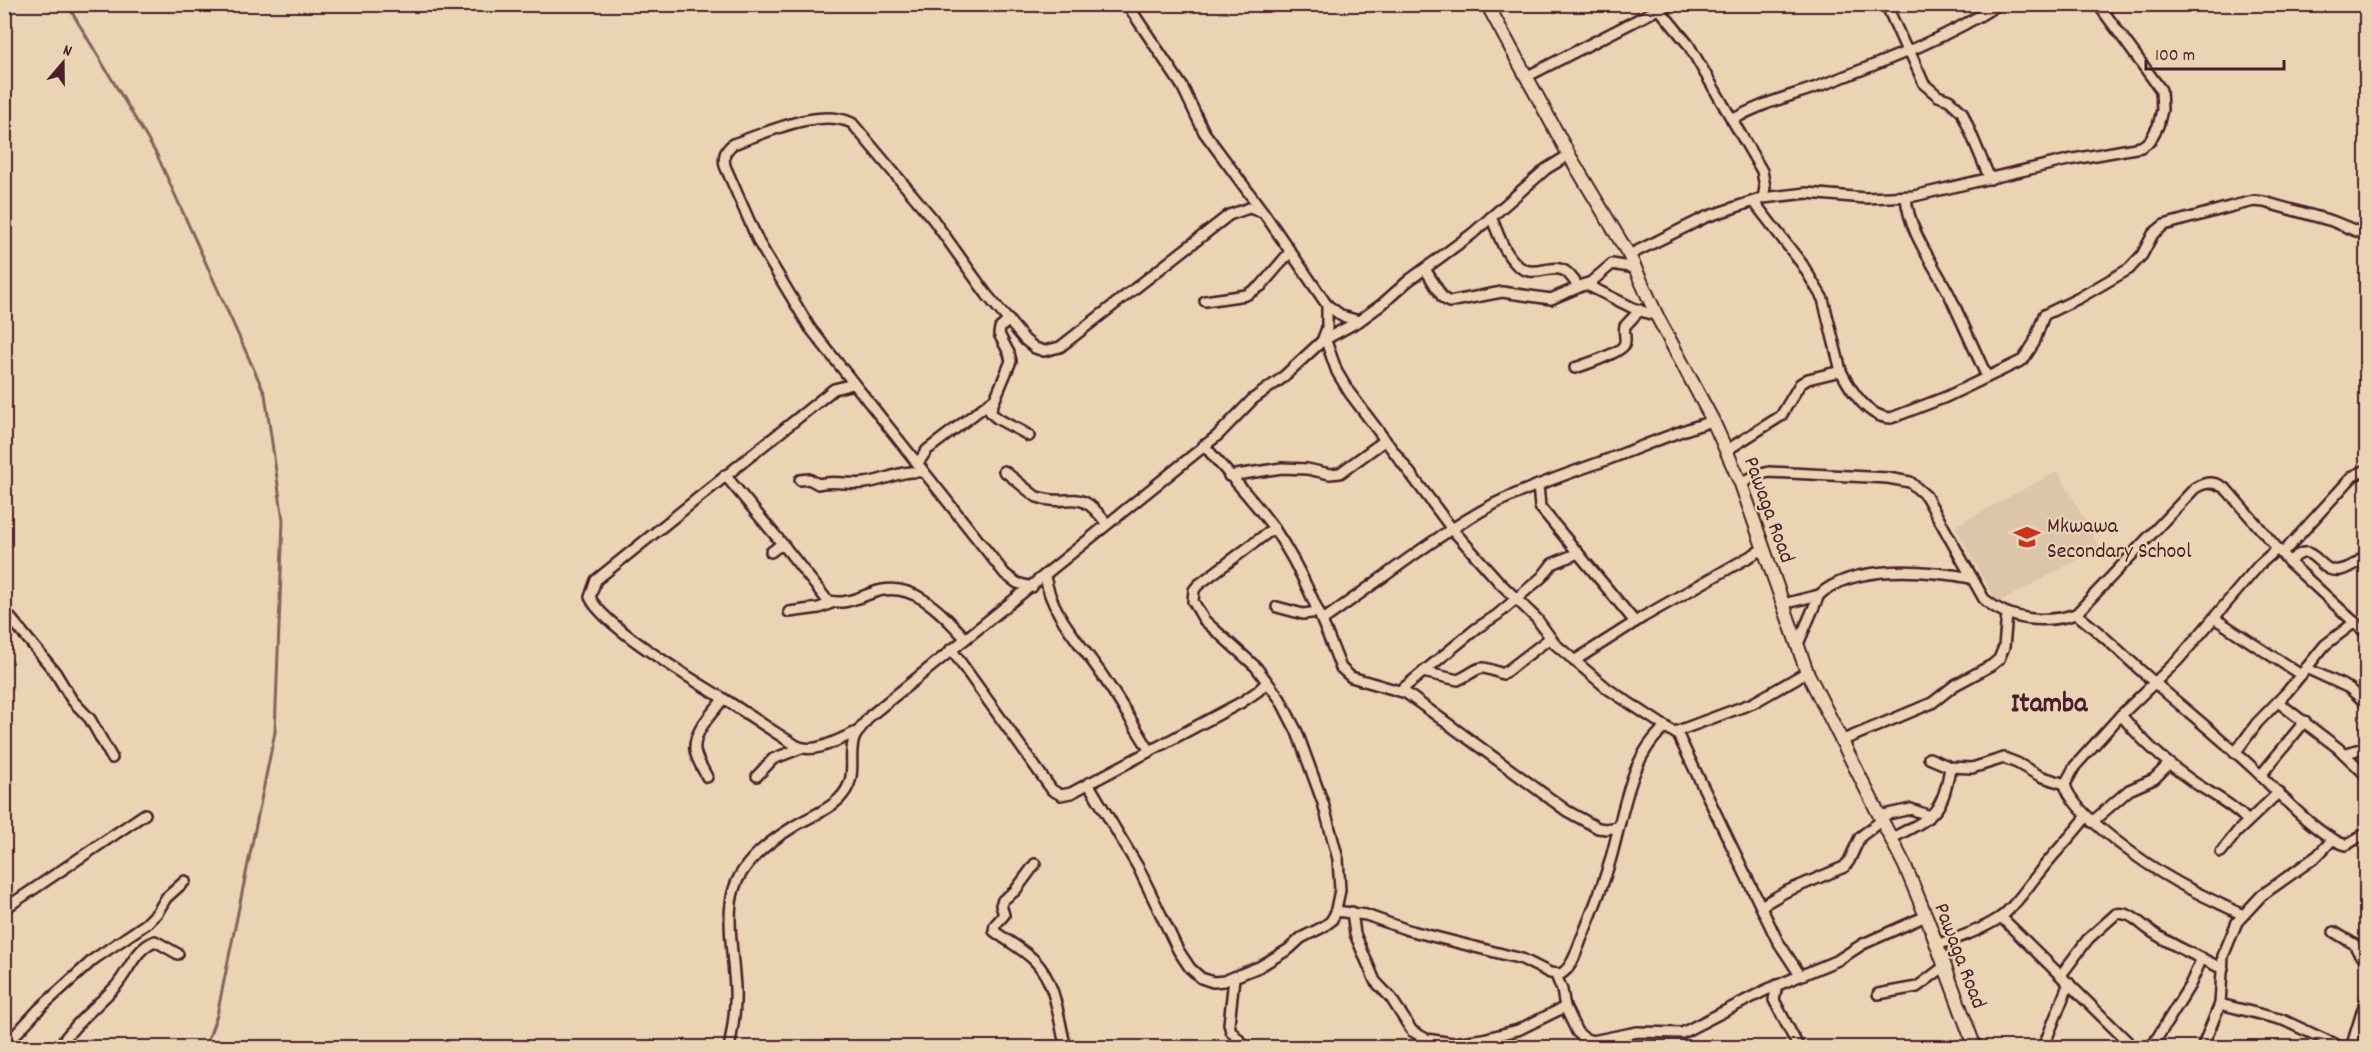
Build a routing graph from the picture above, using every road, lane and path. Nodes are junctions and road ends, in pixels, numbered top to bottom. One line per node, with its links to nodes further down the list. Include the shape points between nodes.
1 (1127, 4): 14 (street, via 1182,86 1204,132)
2 (1487, 4): 8 (main road, Pawaga Road)
3 (1886, 4): 7 (street)
4 (1999, 4): 7 (street, via 1970,23)
5 (2098, 4): 11 (street, via 2161,90 2162,110 2150,141 2141,147)
6 (1664, 7): 8 (street); 9 (street)
7 (1908, 51): 9 (street, via 1757,106); 11 (street, via 1924,84 1962,112)
8 (1526, 77): 10 (main road, Pawaga Road)
9 (1732, 120): 13 (street, via 1762,171 1765,187)
10 (1569, 155): 15 (street, via 1531,180); 18 (main road, Pawaga Road)
11 (1990, 179): 12 (street)
12 (1906, 197): 13 (street, via 1808,193); 31 (street, via 1914,230)
13 (1758, 200): 18 (street, via 1706,217); 30 (street, via 1823,299)
14 (1263, 212): 17 (street); 26 (street, via 1249,208 1229,215 1051,351 1035,348)
15 (1491, 217): 20 (street); 21 (street, via 1501,243 1518,266 1535,273 1564,270)
16 (2367, 235): 31 (street, via 2312,214 2260,201 2172,222 2152,234 2142,255 2129,269 2044,315 2023,360)
17 (1290, 252): 22 (street, via 1261,286 1246,295); 23 (street)
18 (1629, 255): 19 (main road, Pawaga Road)
19 (1635, 268): 21 (street, via 1612,264); 25 (main road, Pawaga Road)
20 (1425, 269): 21 (street, via 1449,302 1502,292 1551,299); 27 (street)
21 (1582, 285): 24 (street)
22 (1205, 301)
23 (1327, 305): 27 (street, via 1342,316); 28 (street)
24 (1640, 310): 25 (street); 29 (street, via 1625,326 1621,349)
25 (1657, 316): 34 (main road, Pawaga Road)
26 (1009, 320): 32 (street, via 932,218 852,123 841,117 826,117 733,144 726,150 725,166 759,243 810,328); 33 (street, via 999,334 1011,361)
27 (1359, 321): 28 (street)
28 (1324, 341): 36 (street, via 1339,377); 37 (street, via 1252,399)
29 (1575, 368)
30 (1841, 371): 31 (street, via 1862,402 1885,418); 38 (street, via 1800,384 1781,416)
31 (1988, 377)
32 (853, 384): 39 (street); 42 (street, via 834,389)
33 (993, 400): 35 (street, via 992,415); 39 (street, via 927,450)
34 (1713, 421): 38 (main road, Pawaga Road); 46 (street)
35 (1029, 436)
36 (1384, 441): 43 (street, via 1340,473 1282,468); 49 (street)
37 (1204, 445): 43 (street); 47 (street)
38 (1727, 450): 45 (main road, Pawaga Road)
39 (921, 468): 44 (street, via 868,483 815,484 809,479); 60 (street, via 1005,574)
40 (1004, 471): 47 (street, via 1038,497 1086,502)
41 (2367, 471): 52 (street, via 2353,476)
42 (725, 475): 50 (street); 86 (street, via 596,580 590,597 608,620)
43 (1228, 476): 48 (street)
44 (800, 480)
45 (1741, 484): 51 (main road, Pawaga Road); 59 (street, via 1768,472 1910,482 1926,496)
46 (1538, 485): 49 (street); 54 (street, via 1540,507)
47 (1107, 524): 58 (street)
48 (1274, 528): 70 (street); 83 (street, via 1198,585 1193,601 1204,620 1256,667)
49 (1452, 529): 62 (street); 70 (street)
50 (785, 547): 53 (street); 63 (street, via 820,594)
51 (1763, 549): 64 (main road, Pawaga Road); 72 (street)
52 (2280, 551): 56 (street); 69 (street, via 2227,489 2204,483); 71 (street, via 2259,565)
53 (771, 552)
54 (1578, 553): 62 (street, via 1555,562); 72 (street)
55 (2367, 553): 57 (street)
56 (2289, 562): 57 (street, via 2305,554 2316,557 2332,570); 73 (street)
57 (2363, 563)
58 (1046, 576): 60 (street); 97 (street, via 1056,608)
59 (1971, 578): 61 (street, via 1879,571 1825,590); 68 (street, via 1984,599)
60 (1032, 587): 75 (street)
61 (1819, 596): 64 (street); 77 (street)
62 (1515, 598): 76 (street); 81 (street)
63 (834, 602): 67 (street); 75 (street, via 854,600 875,591 900,590 924,598)
64 (1783, 603): 77 (main road, Pawaga Road)
65 (1277, 607): 70 (street)
66 (4, 610): 100 (street, via 90,719)
67 (789, 612)
68 (2007, 614): 69 (street, via 2040,619); 94 (street, via 2004,647 1992,665 1932,703)
69 (2076, 614): 84 (street)
70 (1321, 616): 85 (street, via 1345,674)
71 (2214, 618): 80 (street); 84 (street)
72 (1635, 622): 79 (street)
73 (2355, 622): 74 (street); 80 (street, via 2325,645)
74 (2367, 633)
75 (965, 638): 78 (street)
76 (1550, 638): 79 (street); 81 (street, via 1503,674 1480,667 1458,680)
77 (1798, 644): 82 (main road, Pawaga Road)
78 (951, 649): 92 (street, via 870,716); 108 (street, via 1054,793 1067,795)
79 (1574, 661): 91 (street)
80 (2303, 671): 87 (street); 88 (street, via 2349,687)
81 (1423, 672): 85 (street)
82 (1807, 672): 93 (street, via 1753,703); 94 (main road, Pawaga Road)
83 (1266, 682): 97 (street, via 1252,696); 125 (street, via 1293,723 1328,820 1339,874)
84 (2154, 683): 89 (street); 98 (street)
85 (1400, 691): 116 (street, via 1567,811 1598,828)
86 (723, 699): 96 (street); 107 (street, via 695,742 695,752)
87 (2278, 702): 90 (street); 98 (street)
88 (2367, 703)
89 (2121, 715): 102 (street); 109 (street, via 2075,766)
90 (2305, 721): 99 (street); 104 (street)
91 (1666, 727): 93 (street); 116 (street, via 1643,752)
92 (859, 731): 96 (street, via 812,749); 149 (street, via 854,739 854,767 841,797 771,844 747,865 734,889 731,909 735,1014)
93 (1675, 732): 123 (street)
94 (1841, 741): 113 (main road, Pawaga Road)
95 (2367, 747): 99 (street)
96 (801, 748): 106 (street, via 773,759)
97 (1150, 752): 108 (street)
98 (2235, 753): 104 (street)
99 (2344, 754): 105 (street)
100 (112, 758)
101 (1929, 758): 103 (street)
102 (2169, 764): 114 (street, via 2154,779 2129,790); 115 (street)
103 (1950, 767): 109 (street, via 1972,768 2004,758); 112 (street, via 1940,807)
104 (2261, 775): 110 (street)
105 (2367, 775)
106 (757, 776)
107 (707, 777)
108 (1088, 783): 140 (street, via 1138,867 1190,968 1213,982)
109 (2065, 784): 114 (street, via 2069,796)
110 (2279, 792): 115 (street); 119 (street)
111 (145, 814): 124 (street)
112 (1930, 816): 113 (street, via 1911,809); 118 (street)
113 (1881, 818): 118 (main road, Pawaga Road); 123 (street, via 1860,837 1844,867)
114 (2089, 819): 127 (street, via 2175,881); 129 (street)
115 (2248, 821): 120 (street)
116 (1618, 827): 137 (street, via 1601,891 1572,962)
117 (2367, 834): 119 (street, via 2346,845)
118 (1892, 838): 128 (main road, Pawaga Road)
119 (2333, 839): 127 (street, via 2318,856 2262,896)
120 (2221, 852)
121 (1035, 864): 150 (street, via 1003,900 1004,915 994,931 1044,970)
122 (185, 881): 147 (street, via 146,924 94,959 16,1035)
123 (1761, 906): 138 (street)
124 (4, 909)
125 (1336, 911): 126 (street); 140 (street, via 1323,927)
126 (1352, 912): 137 (street, via 1521,959); 146 (street, via 1355,933 1375,981 1412,1032 1426,1039 1482,1039 1518,1030)
127 (2243, 915): 136 (street, via 2223,956)
128 (1926, 916): 131 (main road, Pawaga Road); 138 (street)
129 (2001, 916): 131 (street, via 1971,933); 139 (street)
130 (2334, 932): 134 (street, via 2354,944)
131 (1936, 945): 135 (main road, Pawaga Road)
132 (178, 954): 148 (street, via 155,941 144,948 118,983 73,1026)
133 (2202, 958): 136 (street); 139 (street, via 2121,912 2088,939); 156 (street, via 2190,985)
134 (2367, 960)
135 (1945, 966): 143 (street, via 1917,987); 153 (main road, Pawaga Road)
136 (2223, 969): 145 (street)
137 (1556, 975): 146 (street)
138 (1800, 975): 142 (street)
139 (2061, 975): 141 (street)
140 (1234, 978): 151 (street, via 1229,1024)
141 (2069, 983): 154 (street); 155 (street)
142 (1777, 985): 146 (street, via 1682,1033 1637,1032 1592,1041 1577,1032); 152 (street, via 1774,1000)
143 (1878, 994)
144 (2367, 999): 159 (street)
145 (2220, 1004): 157 (street); 158 (street, via 2283,1020)
146 (1565, 1007)
147 (4, 1041)
148 (58, 1047)
149 (729, 1047)
150 (1066, 1047)
151 (1246, 1047)
152 (1799, 1047)
153 (1975, 1047)
154 (2043, 1047)
155 (2134, 1047)
156 (2151, 1047)
157 (2202, 1047)
158 (2343, 1047)
159 (2350, 1047)

